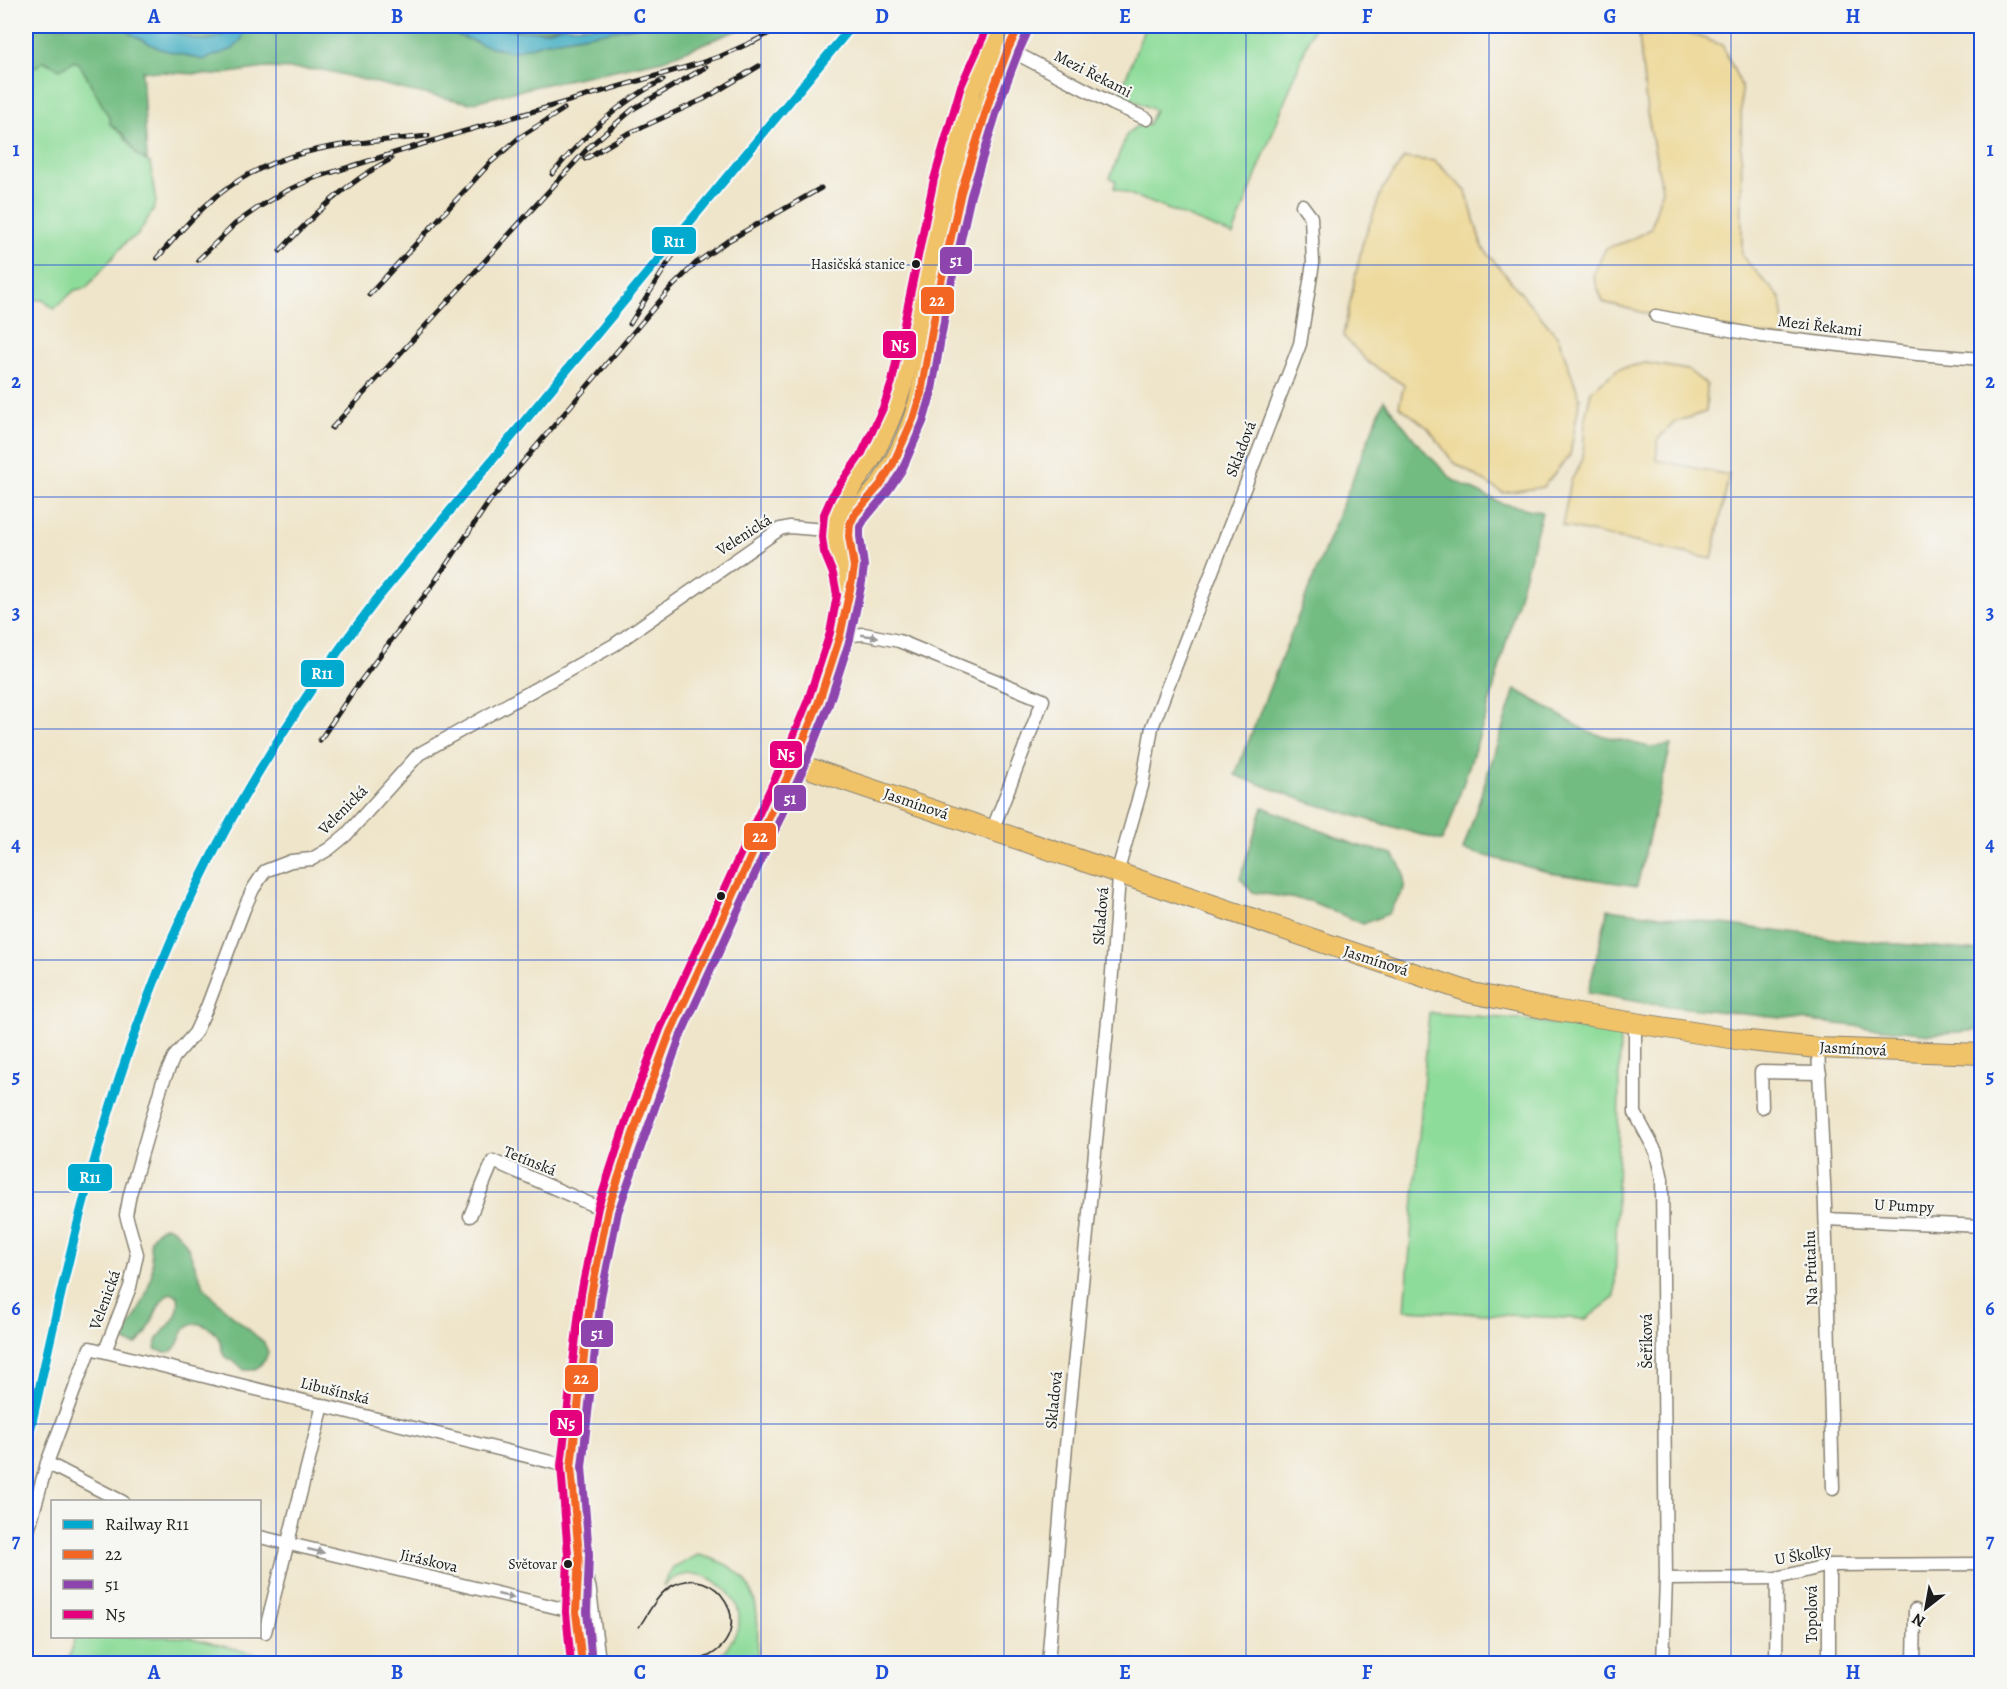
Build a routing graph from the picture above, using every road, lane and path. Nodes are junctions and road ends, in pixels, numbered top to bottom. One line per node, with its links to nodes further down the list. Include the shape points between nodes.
1 (1019, 26): 2 (main road)
2 (999, 39): 3 (street, Mezi Řekami); 7 (main road, via 961,192 913,419 880,485); 7 (main road, via 971,89 944,182 893,412 871,458 837,508)
3 (1147, 119)
4 (1302, 205): 11 (street, Skladová, via 1311,217 1312,262 1300,344 1152,728 1142,786 1120,863)
5 (1656, 316): 6 (street, Mezi Řekami, via 1761,336)
6 (1982, 359)
7 (845, 525): 8 (main road, via 834,550 848,596); 22 (street, Velenická, via 780,529 614,645 419,754 329,849 312,859 291,861 265,871 244,909 195,1033 174,1057 162,1084 126,1215 137,1254 130,1287)
8 (840, 636): 9 (main road); 10 (street, one-way to 10, via 864,634 899,641 1043,700)
9 (794, 763): 10 (main road, Jasmínová); 17 (street, via 670,1033)
10 (992, 831): 11 (main road, Jasmínová)
11 (1121, 875): 12 (main road, Jasmínová, via 1472,993); 42 (street, Skladová)
12 (1635, 1023): 13 (main road, Jasmínová); 35 (street, Šeříková, via 1635,1113 1656,1152 1662,1179)
13 (1818, 1048): 14 (main road, Jasmínová); 15 (street, Na Průtahu)
14 (1982, 1054)
15 (1820, 1073): 16 (street, via 1761,1072); 19 (street, Na Průtahu)
16 (1762, 1107)
17 (608, 1209): 18 (street, Tetínská, via 493,1161); 25 (street, via 591,1295)
18 (470, 1216)
19 (1826, 1218): 20 (street, U Pumpy); 26 (street, Na Průtahu)
20 (1982, 1226)
21 (90, 1348): 22 (street, Libušínská); 24 (street, Velenická)
22 (105, 1351): 23 (street, Libušínská)
23 (323, 1405): 25 (street, Libušínská); 30 (street)
24 (47, 1463): 27 (street); 29 (street, Velenická)
25 (571, 1467): 31 (street)
26 (1833, 1488)
27 (119, 1500)
28 (261, 1537): 30 (street, Jiráskova)
29 (26, 1538)
30 (288, 1544): 38 (street, Jiráskova, one-way to 38); 39 (street)
31 (579, 1555): 36 (street); 38 (street)
32 (1982, 1564): 33 (street, U Školky)
33 (1829, 1565): 34 (street, U Školky); 45 (street, Topolová)
34 (1777, 1578): 35 (street, U Školky); 44 (street)
35 (1666, 1579): 43 (street, Šeříková)
36 (589, 1603): 38 (street); 41 (street)
37 (1915, 1610): 46 (street)
38 (576, 1612): 40 (street)
39 (265, 1632)
40 (582, 1664)
41 (598, 1664)
42 (1048, 1664)
43 (1663, 1664)
44 (1776, 1664)
45 (1829, 1664)
46 (1914, 1664)

